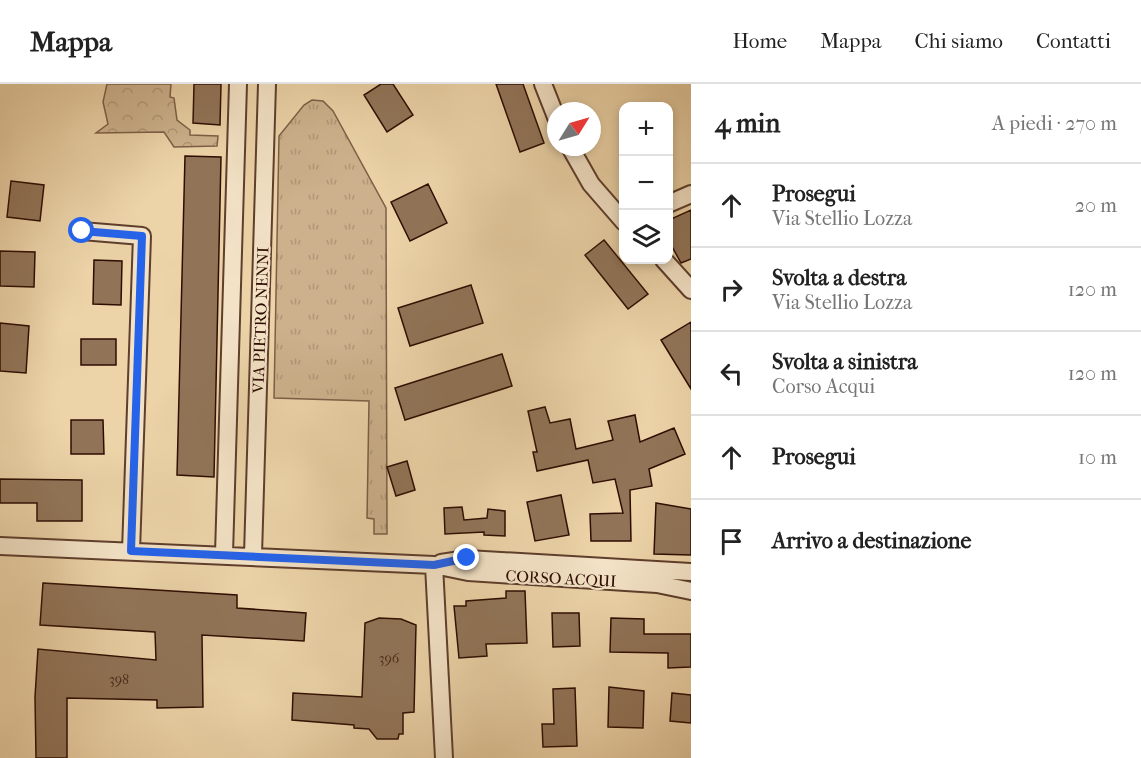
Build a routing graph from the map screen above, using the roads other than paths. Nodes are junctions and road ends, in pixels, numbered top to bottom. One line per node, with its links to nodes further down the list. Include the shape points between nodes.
1 (238, 84): 14 (street, VIA PIETRO NENNI)
2 (267, 84): 15 (street, VIA PIETRO NENNI)
3 (543, 84): 4 (street)
4 (550, 102)
5 (575, 156): 8 (street, via 591,184)
6 (691, 194): 7 (street)
7 (673, 202)
8 (619, 216)
9 (82, 231): 13 (street, via 142,236)
10 (668, 264): 11 (street)
11 (691, 290)
12 (0, 546): 13 (street, CORSO ACQUI)
13 (131, 551): 14 (street, CORSO ACQUI)
14 (224, 554): 15 (street, CORSO ACQUI)
15 (253, 555): 16 (street, CORSO ACQUI)
16 (434, 565): 17 (street, via 467,558); 18 (street, CORSO ACQUI, via 468,572 657,584); 19 (street)
17 (691, 572)
18 (691, 591)
19 (444, 758)

